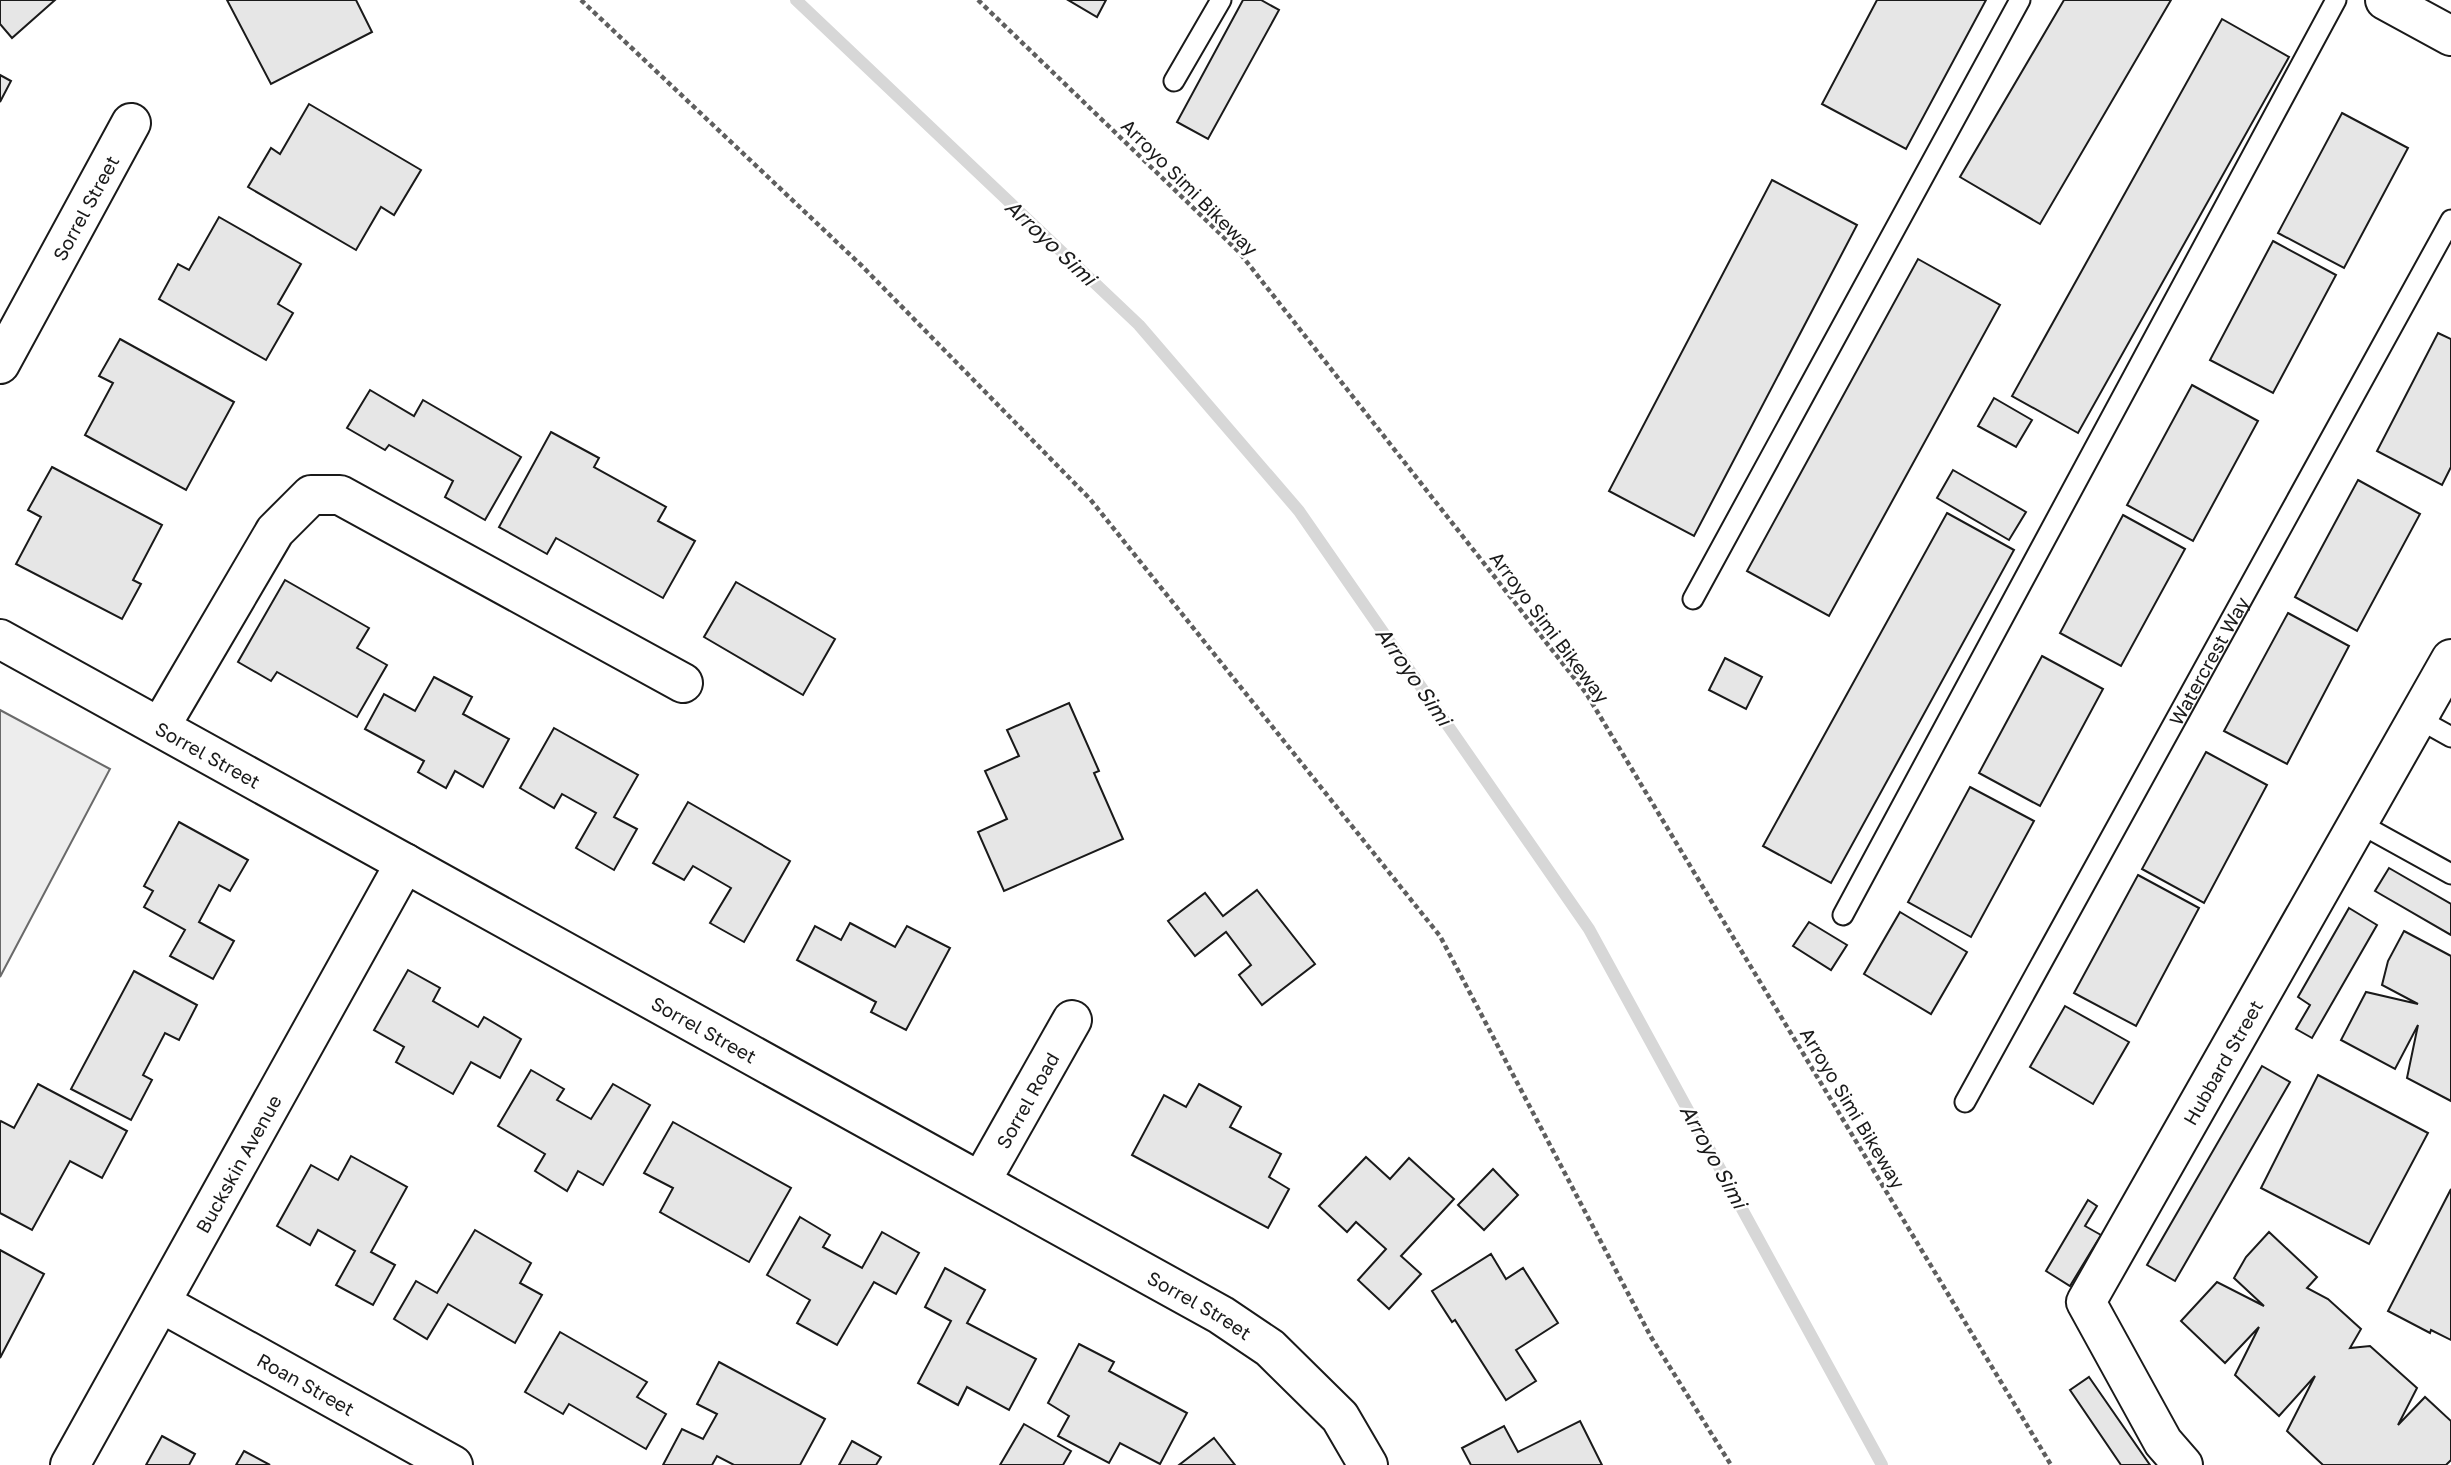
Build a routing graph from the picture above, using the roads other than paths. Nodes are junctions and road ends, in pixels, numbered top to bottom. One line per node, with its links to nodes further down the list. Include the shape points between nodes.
1 (1220, 0): 6 (lane)
2 (2021, 0): 10 (lane)
3 (2336, 0): 20 (lane)
4 (2385, 0): 5 (street)
5 (2451, 36)
6 (1174, 81)
7 (131, 123): 9 (street, Sorrel Street)
8 (2451, 220): 22 (lane, Watercrest Way)
9 (0, 364)
10 (1693, 599)
11 (0, 639): 15 (street, Sorrel Street)
12 (2451, 659): 14 (street, Hubbard Street)
13 (683, 683): 15 (street, via 340,495 311,495 275,531)
14 (2417, 718): 16 (lane); 17 (street, Hubbard Street)
15 (160, 727): 18 (street, Sorrel Street)
16 (2451, 737)
17 (2357, 822): 19 (lane); 28 (street, Hubbard Street, via 2086,1302 2163,1442)
18 (405, 863): 23 (street, Sorrel Street); 24 (street, Buckskin Avenue)
19 (2451, 874)
20 (1843, 915)
21 (1072, 1020): 23 (street, Sorrel Road)
22 (1965, 1102)
23 (981, 1181): 27 (street, Sorrel Street, via 1220,1315 1270,1348 1340,1417)
24 (160, 1303): 25 (street, Buckskin Avenue); 26 (street, Roan Street)
25 (70, 1465)
26 (453, 1465)
27 (1368, 1465)
28 (2183, 1465)

